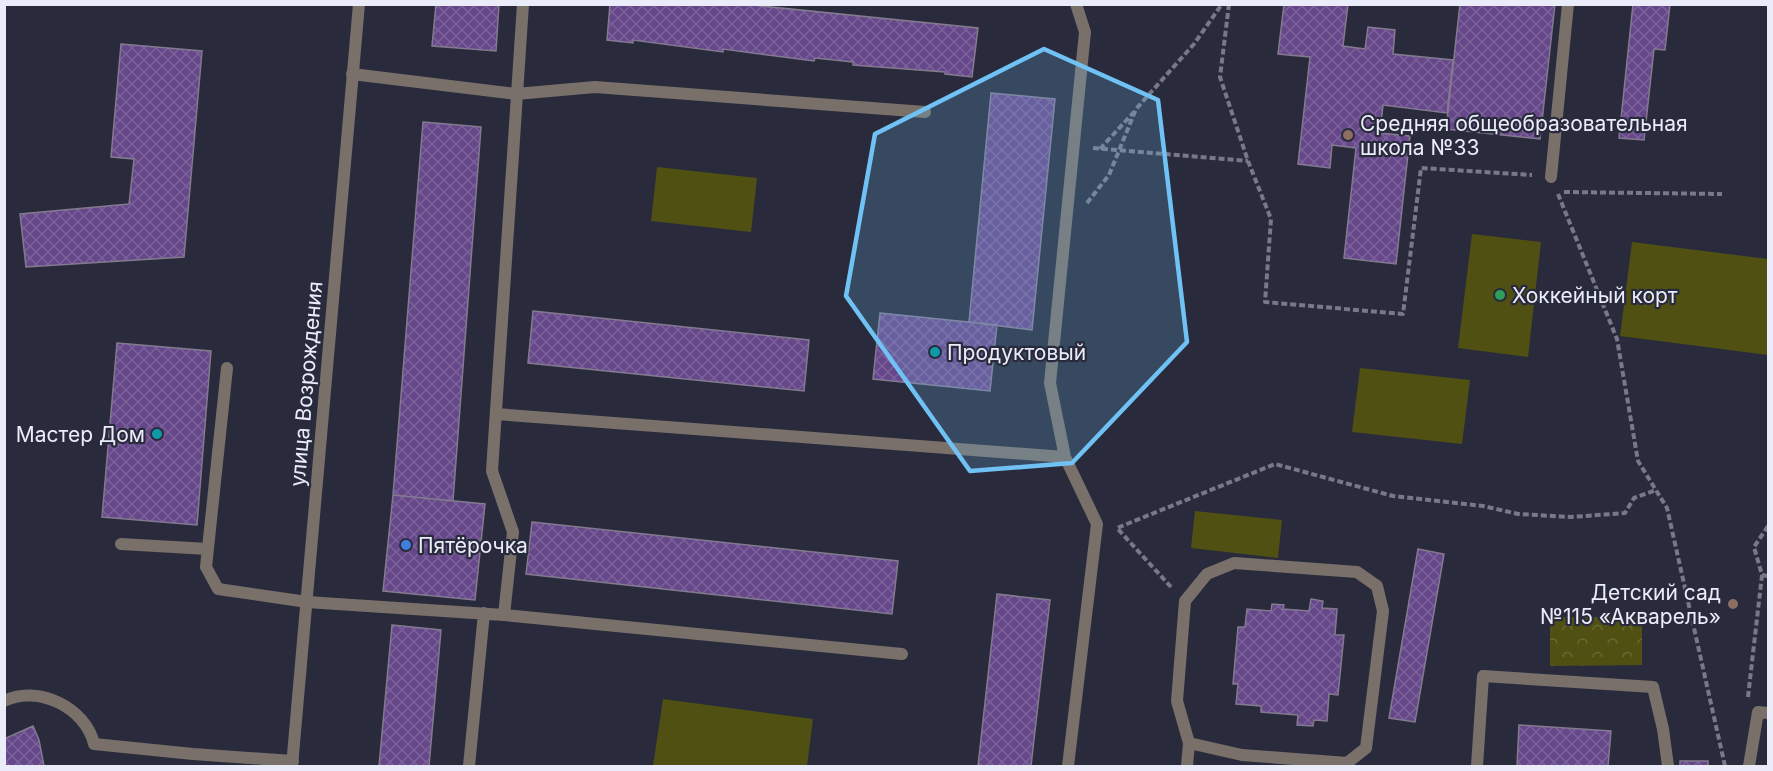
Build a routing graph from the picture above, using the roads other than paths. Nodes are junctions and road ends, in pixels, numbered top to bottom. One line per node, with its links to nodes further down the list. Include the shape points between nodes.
1 (359, 4): 5 (street, улица Возрождения)
2 (523, 4): 6 (street)
3 (1076, 4): 11 (street, via 1085,32 1050,383)
4 (1568, 4): 8 (street)
5 (352, 74): 6 (street); 14 (street, улица Возрождения)
6 (516, 94): 7 (street, via 595,87); 10 (street)
7 (925, 112)
8 (1551, 177)
9 (227, 368): 13 (street)
10 (496, 414): 11 (street); 16 (street, via 492,471 513,532)
11 (1065, 456): 23 (street, via 1097,524)
12 (121, 544): 13 (street)
13 (208, 549): 14 (street, via 206,567 218,589)
14 (307, 602): 15 (street); 21 (street, улица Возрождения)
15 (484, 613): 16 (street); 22 (street)
16 (504, 615): 17 (street)
17 (902, 654)
18 (4, 701): 21 (street, via 38,694 60,702 91,730 94,744)
19 (1768, 713): 27 (street, via 1758,712)
20 (1189, 743): 20 (street, via 1177,701 1185,602 1207,574 1234,563 1357,572 1377,586 1383,611 1366,748 1347,763 1242,755); 24 (street)
21 (292, 764)
22 (469, 766)
23 (1068, 766)
24 (1186, 766)
25 (1477, 766): 26 (street, via 1483,676 1653,687)
26 (1668, 766)
27 (1749, 766)

